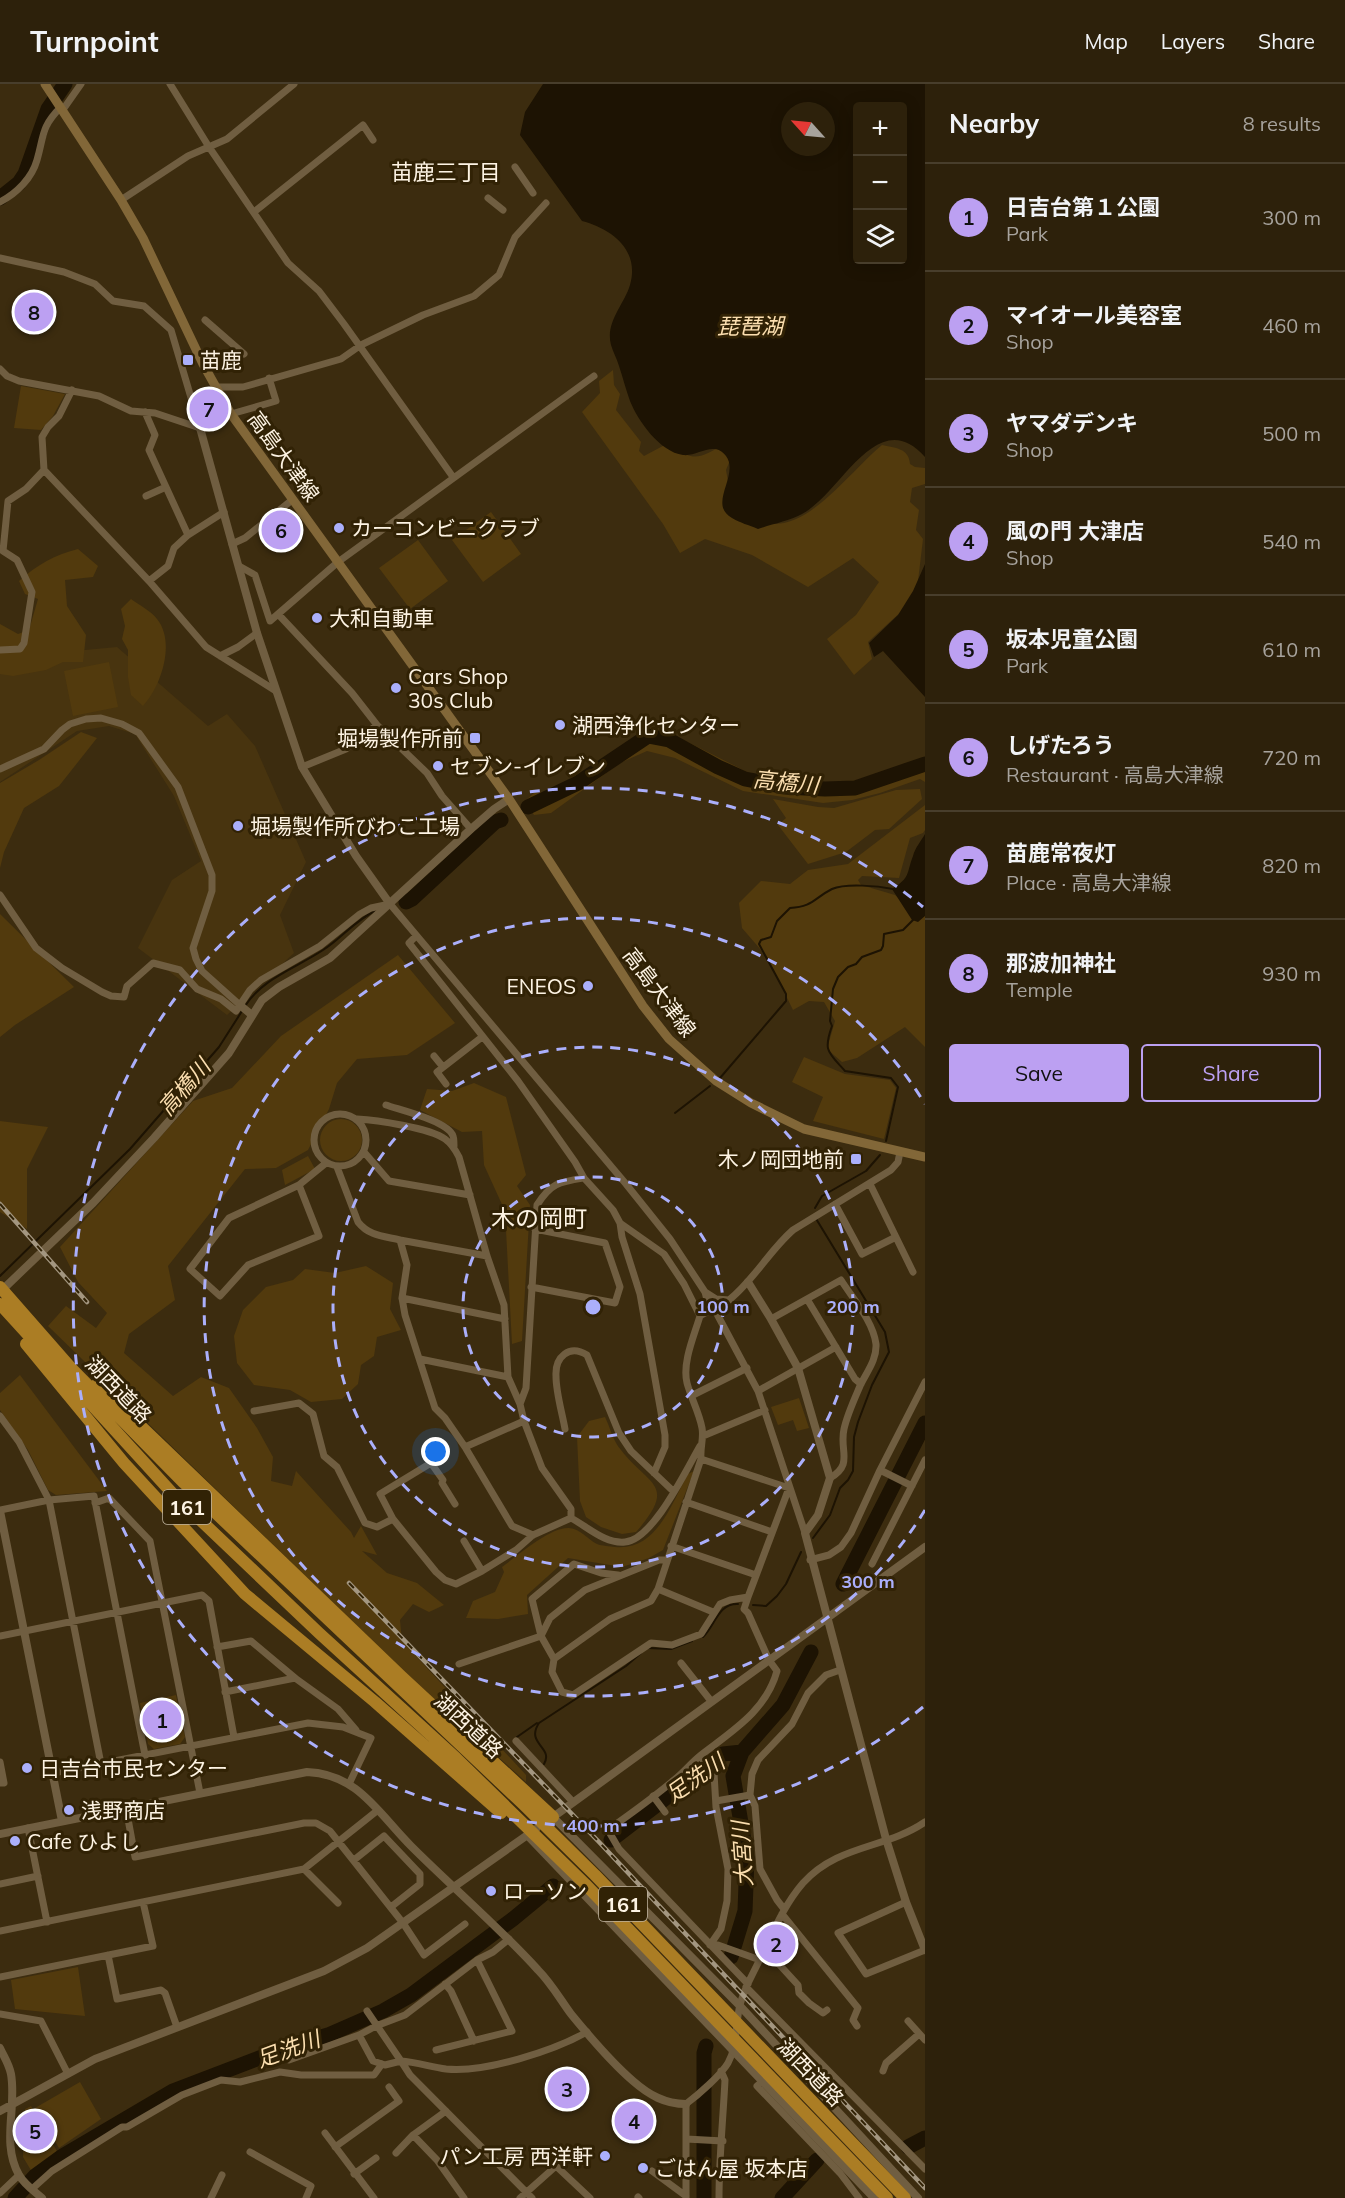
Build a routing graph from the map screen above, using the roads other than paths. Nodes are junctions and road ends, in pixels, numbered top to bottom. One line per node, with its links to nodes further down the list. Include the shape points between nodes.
1 (81, 84): 5 (street)
2 (170, 84): 7 (street)
3 (294, 84): 7 (street, via 227,139)
4 (49, 88): 5 (main road, 高島大津線)
5 (60, 108): 11 (main road, 高島大津線); 12 (street, via 41,137 32,172 16,192)
6 (373, 140): 15 (street, via 363,125)
7 (209, 147): 11 (street, via 188,156); 15 (street)
8 (515, 167): 9 (street)
9 (533, 193)
10 (488, 198): 14 (street)
11 (121, 200): 23 (main road, 高島大津線)
12 (0, 202)
13 (546, 203): 18 (street, via 515,237 499,275 474,296)
14 (503, 210)
15 (254, 212): 18 (street, via 288,263 319,291)
16 (0, 258): 27 (street, via 64,272 95,284 114,301 144,306 171,330)
17 (204, 320): 19 (street)
18 (361, 345): 22 (street, via 340,359); 29 (street)
19 (244, 354)
20 (0, 369): 24 (street, via 19,381)
21 (594, 376): 29 (street)
22 (269, 378): 23 (street, via 243,387); 26 (street, via 276,401)
23 (217, 387): 26 (main road, 高島大津線)
24 (72, 390): 25 (street, via 99,396 131,411); 28 (street, via 59,416 42,437)
25 (145, 412): 27 (street); 30 (street, via 155,435 150,450)
26 (231, 414): 27 (street, via 210,428); 32 (main road, 高島大津線)
27 (200, 428): 33 (street)
28 (44, 470): 38 (street); 41 (street, via 27,489 8,501 3,551 17,560 32,592 24,643 20,649)
29 (453, 477): 36 (street)
30 (166, 487): 31 (street); 34 (street)
31 (146, 496)
32 (292, 500): 35 (street); 36 (main road, 高島大津線)
33 (224, 512): 34 (street); 35 (street)
34 (189, 535): 38 (street, via 174,548 168,566)
35 (232, 544): 37 (street)
36 (338, 562): 39 (street); 47 (main road, 高島大津線)
37 (239, 566): 39 (street, via 255,575 270,621); 40 (street)
38 (149, 581): 42 (street, via 206,647)
39 (278, 614): 44 (street)
40 (256, 633): 42 (street); 43 (street)
41 (0, 650)
42 (220, 656): 43 (street)
43 (276, 691): 45 (street)
44 (377, 725): 45 (street, via 346,749); 48 (street, via 427,773)
45 (302, 766): 50 (street)
46 (0, 770): 52 (street, via 44,749 70,724 86,719 101,718 139,733 178,787 212,875 212,891 193,948 196,959 202,971)
47 (512, 803): 48 (street, via 494,809); 62 (main road, 高島大津線, via 642,1006 669,1039 705,1072 751,1103 804,1129)
48 (471, 829): 50 (street)
49 (0, 895): 52 (street, via 36,948 102,992 124,997 127,986 153,963 180,970 197,989 221,999 236,1011)
50 (390, 904): 51 (street); 52 (street, via 360,914 321,946 261,980); 53 (street, via 330,958 262,1000)
51 (416, 936): 54 (street, via 409,943); 80 (street, via 626,1184 670,1239)
52 (240, 1006): 53 (street)
53 (252, 1015): 81 (street, via 229,1053 154,1138)
54 (482, 1037): 56 (street); 66 (street, via 518,1081)
55 (434, 1056): 56 (street)
56 (443, 1067): 57 (street, via 437,1072)
57 (446, 1084)
58 (386, 1105): 60 (street, via 432,1120 449,1130)
59 (357, 1119): 60 (street, via 435,1134); 61 (street, via 367,1140); 64 (street, via 337,1114 319,1125 314,1146)
60 (454, 1146): 69 (street)
61 (364, 1152): 65 (street, via 353,1164); 69 (street, via 389,1181)
62 (900, 1152): 63 (main road, 高島大津線); 67 (street, via 891,1170)
63 (925, 1157)
64 (326, 1163): 65 (street); 68 (street)
65 (337, 1167): 74 (street, via 363,1230)
66 (584, 1178): 71 (street); 72 (street, via 562,1181 547,1189 537,1204)
67 (870, 1184): 70 (street); 73 (street)
68 (299, 1185): 68 (street, via 229,1218 190,1269 220,1296 248,1265 319,1236)
69 (470, 1195): 75 (street)
70 (835, 1204): 73 (street, via 862,1254); 77 (street, via 781,1240)
71 (620, 1223): 88 (street, via 664,1254); 113 (street, via 640,1294 665,1435 665,1447)
72 (535, 1229): 79 (street); 79 (street, via 605,1243 620,1287 615,1303)
73 (896, 1237): 76 (street)
74 (400, 1240): 75 (street); 82 (street, via 407,1265)
75 (487, 1256): 89 (street)
76 (914, 1272)
77 (748, 1282): 84 (street); 90 (street)
78 (0, 1287): 85 (highway, 湖西道路 / 161)
79 (531, 1287): 101 (street, via 526,1388)
80 (705, 1292): 84 (street, via 716,1299); 86 (street)
81 (0, 1293)
82 (402, 1299): 89 (street); 92 (street)
83 (807, 1299): 90 (street); 91 (street); 98 (street, via 841,1280 871,1328 876,1344 874,1359)
84 (729, 1300): 86 (street)
85 (6, 1302): 95 (highway); 95 (highway, 湖西道路 / 161)
86 (711, 1309): 88 (street); 93 (street)
87 (0, 1311): 95 (highway)
88 (700, 1316): 100 (street, via 686,1369)
89 (505, 1319): 96 (street)
90 (771, 1319): 94 (street)
91 (836, 1347): 94 (street); 98 (street)
92 (420, 1359): 96 (street); 109 (street, via 435,1408)
93 (747, 1368): 99 (street); 100 (street)
94 (798, 1368): 99 (street); 114 (street)
95 (66, 1371): 175 (highway); 180 (highway, via 124,1463 245,1594); 263 (highway, 湖西道路 / 161, via 173,1494 569,1869); 264 (highway, 湖西道路 / 161, via 595,1875)
96 (508, 1377): 101 (street)
97 (925, 1382): 112 (street)
98 (861, 1384): 114 (street, via 843,1431 843,1466)
99 (758, 1391): 102 (street)
100 (691, 1396): 107 (street)
101 (520, 1404): 105 (street)
102 (765, 1410): 107 (street); 116 (street)
103 (254, 1411): 124 (street, via 299,1403 313,1414 324,1456 337,1467 365,1524 377,1527)
104 (0, 1416): 118 (street, via 20,1443)
105 (524, 1421): 109 (street); 123 (street, via 542,1468 571,1509)
106 (565, 1429): 113 (street, via 555,1375 564,1355 574,1350 587,1356 619,1433)
107 (703, 1436): 108 (street)
108 (700, 1446): 110 (street); 117 (street)
109 (465, 1447): 127 (street, via 512,1526)
110 (701, 1459): 116 (street); 119 (street)
111 (925, 1460): 115 (street)
112 (883, 1472): 115 (street); 132 (street, via 841,1547)
113 (654, 1473): 117 (street)
114 (830, 1478): 126 (street, via 818,1515)
115 (910, 1485): 133 (street)
116 (789, 1488): 125 (street); 126 (street)
117 (673, 1491): 123 (street, via 659,1518 640,1537 626,1542 598,1536)
118 (49, 1500): 120 (street, via 94,1496); 122 (street); 143 (street)
119 (686, 1502): 125 (street); 129 (street)
120 (95, 1503): 139 (street, via 109,1498 150,1541); 140 (street)
121 (455, 1504): 124 (street, via 431,1462 380,1494)
122 (0, 1510): 144 (street)
123 (572, 1518): 127 (street)
124 (393, 1519): 134 (street, via 445,1580 456,1584)
125 (772, 1532): 136 (street)
126 (805, 1533): 132 (street)
127 (533, 1535): 134 (street)
128 (464, 1541): 134 (street)
129 (671, 1546): 131 (street); 136 (street)
130 (925, 1547): 142 (street)
131 (667, 1560): 135 (street); 137 (street)
132 (810, 1560): 142 (street)
133 (872, 1564)
134 (482, 1571)
135 (621, 1575): 146 (street, via 585,1590 550,1618); 146 (street, via 601,1574 574,1564 532,1599)
136 (756, 1575): 138 (street)
137 (658, 1589): 141 (street); 148 (street, via 651,1601 610,1619)
138 (748, 1597): 141 (street, via 720,1604); 149 (street, via 744,1609)
139 (162, 1603): 140 (street); 147 (street, via 202,1595 209,1601); 159 (street)
140 (117, 1612): 143 (street); 160 (street)
141 (714, 1612): 148 (street, via 701,1634 672,1645 651,1643 573,1695 562,1692 552,1672)
142 (827, 1619): 149 (street); 152 (street)
143 (72, 1621): 144 (street); 163 (street)
144 (25, 1631): 145 (street); 164 (street)
145 (0, 1636)
146 (541, 1636): 148 (street); 151 (street)
147 (217, 1647): 153 (street, via 251,1641); 154 (street)
148 (554, 1659)
149 (769, 1660): 155 (street); 161 (street, via 777,1671 759,1706)
150 (681, 1663): 155 (street)
151 (459, 1664)
152 (840, 1670): 168 (street, via 826,1675 808,1693 792,1724 758,1760); 181 (street)
153 (295, 1678): 154 (street); 156 (street, via 338,1709)
154 (225, 1692): 157 (street)
155 (711, 1701): 171 (street)
156 (358, 1732): 157 (street, via 308,1723); 166 (street, via 371,1738)
157 (234, 1737): 159 (street)
158 (516, 1741): 171 (street)
159 (190, 1746): 160 (street); 167 (street)
160 (145, 1755): 163 (street)
161 (701, 1756): 169 (street); 170 (street, via 714,1773)
162 (0, 1762): 165 (street, via 4,1783)
163 (101, 1764): 164 (street)
164 (52, 1773): 176 (street)
165 (0, 1783)
166 (349, 1784): 167 (street, via 322,1773 307,1772); 173 (street)
167 (200, 1793): 172 (street)
168 (750, 1795): 170 (street); 192 (street, via 755,1806 760,1869)
169 (653, 1796): 174 (street); 198 (street, via 608,1830 619,1849)
170 (716, 1800): 198 (street, via 729,1869 727,1901)
171 (573, 1802): 175 (street)
172 (126, 1808): 176 (street); 182 (street, via 135,1857 316,1822)
173 (378, 1810): 182 (street); 187 (street)
174 (665, 1812)
175 (553, 1817): 180 (street); 207 (street)
176 (62, 1821): 178 (street)
177 (925, 1822): 181 (street)
178 (28, 1828): 179 (street); 185 (street)
179 (0, 1834)
180 (527, 1835): 187 (street); 222 (street)
181 (886, 1839): 189 (street); 192 (street, via 843,1854 820,1868)
182 (339, 1841): 183 (street); 184 (street)
183 (354, 1860): 191 (street); 191 (street, via 384,1836 420,1874 420,1884)
184 (304, 1869): 188 (street); 190 (street)
185 (38, 1876): 186 (street); 193 (street)
186 (0, 1884)
187 (452, 1886): 194 (street); 197 (street)
188 (142, 1902): 193 (street); 201 (street, via 153,1946)
189 (906, 1902): 200 (street); 200 (street, via 838,1933 866,1974)
190 (338, 1903)
191 (391, 1907): 194 (street)
192 (783, 1912): 199 (street); 213 (street, via 858,2008 853,2020)
193 (47, 1922): 196 (street)
194 (403, 1923): 195 (street, via 424,1955); 214 (street, via 324,1971)
195 (465, 1924)
196 (0, 1931)
197 (508, 1938): 202 (street); 215 (street)
198 (714, 1945): 203 (street); 206 (street)
199 (765, 1949): 203 (street); 208 (street, via 798,1984 799,1993 809,2003 823,2013)
200 (925, 1950)
201 (108, 1955): 204 (street); 214 (street, via 117,1998 161,1990)
202 (477, 1960): 205 (street); 219 (street, via 512,2031)
203 (760, 1960): 206 (street)
204 (0, 1977)
205 (445, 1984): 212 (street, via 405,2014); 219 (street)
206 (747, 1985): 207 (street); 242 (street)
207 (740, 2006): 222 (street); 265 (street)
208 (827, 2010)
209 (368, 2011): 212 (street)
210 (0, 2014): 228 (street, via 41,2021)
211 (908, 2021): 216 (street)
212 (375, 2024): 217 (street); 224 (street)
213 (857, 2026)
214 (177, 2027): 228 (street)
215 (587, 2032): 224 (street, via 564,2045 486,2067 447,2069); 230 (street, via 650,2094 671,2104)
216 (920, 2034): 218 (street); 226 (street, via 886,2063)
217 (359, 2036): 223 (street); 225 (street, via 373,2061)
218 (925, 2040)
219 (474, 2041): 221 (street)
220 (0, 2048): 231 (street, via 10,2072)
221 (436, 2050)
222 (734, 2050): 227 (street); 244 (street)
223 (289, 2060)
224 (401, 2061): 225 (street); 233 (street)
225 (382, 2064): 248 (street, via 374,2075 280,2072 240,2082 221,2079 122,2127)
226 (883, 2071)
227 (721, 2072): 230 (street); 237 (street, via 725,2080)
228 (69, 2074): 231 (street)
229 (389, 2087): 238 (street, via 399,2101)
230 (688, 2102): 236 (street)
231 (12, 2104): 232 (street); 247 (street, via 11,2150)
232 (0, 2111)
233 (446, 2111): 235 (street); 250 (street)
234 (325, 2133): 238 (street)
235 (413, 2135): 240 (street); 258 (street)
236 (686, 2139): 237 (street); 252 (street)
237 (722, 2141): 261 (street)
238 (335, 2147): 245 (street)
239 (250, 2152): 256 (street, via 311,2186)
240 (396, 2152)
241 (375, 2158): 245 (street)
242 (925, 2169)
243 (652, 2171): 252 (street)
244 (843, 2171): 253 (street); 262 (street)
245 (354, 2174): 257 (street)
246 (222, 2175): 251 (street)
247 (21, 2177): 248 (street); 249 (street)
248 (32, 2188): 254 (street)
249 (0, 2193)
250 (529, 2195): 259 (street); 260 (street, via 556,2166)
251 (212, 2196): 255 (street)
252 (686, 2197)
253 (857, 2197)
254 (42, 2198)
255 (221, 2198)
256 (306, 2198)
257 (374, 2198)
258 (464, 2198)
259 (520, 2198)
260 (590, 2198)
261 (719, 2198)
262 (874, 2198)
263 (887, 2198)
264 (905, 2198)
265 (918, 2198)

